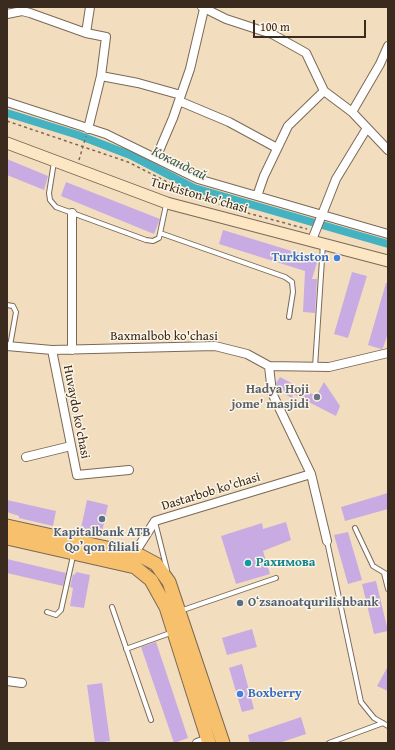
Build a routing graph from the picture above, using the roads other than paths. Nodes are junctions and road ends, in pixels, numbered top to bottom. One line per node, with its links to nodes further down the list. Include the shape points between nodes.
1 (90, 7): 4 (street)
2 (203, 8): 7 (street, via 226,19 272,34 306,53); 8 (street, via 190,69)
3 (7, 14): 4 (street, via 22,11)
4 (86, 33): 6 (street, via 106,37)
5 (388, 46): 10 (street)
6 (101, 76): 8 (street, via 138,83); 12 (street)
7 (324, 91): 10 (street); 14 (street, via 288,126)
8 (180, 98): 14 (street); 16 (street)
9 (7, 102): 12 (street)
10 (352, 112): 11 (street)
11 (367, 128): 15 (street); 21 (street, via 336,179)
12 (88, 129): 16 (street, via 106,134)
13 (7, 143): 17 (main road, Turkiston ko'chasi)
14 (277, 148): 18 (street)
15 (388, 150)
16 (156, 158): 18 (street, via 198,179)
17 (54, 162): 19 (main road, Turkiston ko'chasi); 20 (lane, via 50,200 56,207)
18 (257, 196): 21 (street)
19 (167, 203): 22 (lane); 24 (main road, Turkiston ko'chasi)
20 (72, 213): 22 (lane, via 146,240 153,241 159,238); 30 (street, Huvaydo ko'chasi)
21 (322, 215): 23 (street); 24 (street)
22 (160, 233): 27 (lane, via 285,277 292,282 293,287)
23 (388, 234)
24 (315, 236): 25 (main road, Turkiston ko'chasi); 33 (lane)
25 (388, 262)
26 (7, 304): 28 (lane, via 13,306 16,312)
27 (289, 317)
28 (8, 346): 29 (street, Baxmalbob ko'chasi)
29 (52, 350): 30 (street, Baxmalbob ko'chasi); 34 (street, Huvaydo ko'chasi)
30 (72, 350): 32 (street, Baxmalbob ko'chasi, via 215,346 247,354)
31 (388, 353): 33 (street, Baxmalbob ko'chasi, via 329,367)
32 (269, 366): 33 (street, Baxmalbob ko'chasi); 37 (street, via 272,392)
33 (315, 367)
34 (71, 446): 35 (street); 36 (street, Huvaydo ko'chasi, via 77,475)
35 (26, 457)
36 (129, 470)
37 (310, 474): 38 (street, Dastarbob ko'chasi); 42 (street)
38 (155, 521): 44 (street, Dastarbob ko'chasi); 47 (lane)
39 (7, 526): 44 (main road)
40 (355, 528): 45 (lane, via 373,566)
41 (7, 538): 43 (main road)
42 (327, 541): 57 (lane, via 361,702 374,718)
43 (74, 553): 51 (lane, via 61,610 56,615); 52 (main road, via 135,567 151,580 166,607)
44 (134, 554): 47 (main road, via 156,564)
45 (386, 574): 48 (lane)
46 (276, 578): 50 (lane)
47 (170, 582): 50 (main road)
48 (388, 589)
49 (112, 607): 53 (lane)
50 (178, 611): 60 (main road)
51 (47, 612)
52 (174, 632): 53 (lane); 59 (main road)
53 (126, 649): 56 (lane)
54 (7, 681): 55 (street)
55 (22, 683)
56 (151, 720)
57 (383, 723): 58 (lane); 61 (lane)
58 (388, 726)
59 (205, 742)
60 (223, 743)
61 (329, 743)

